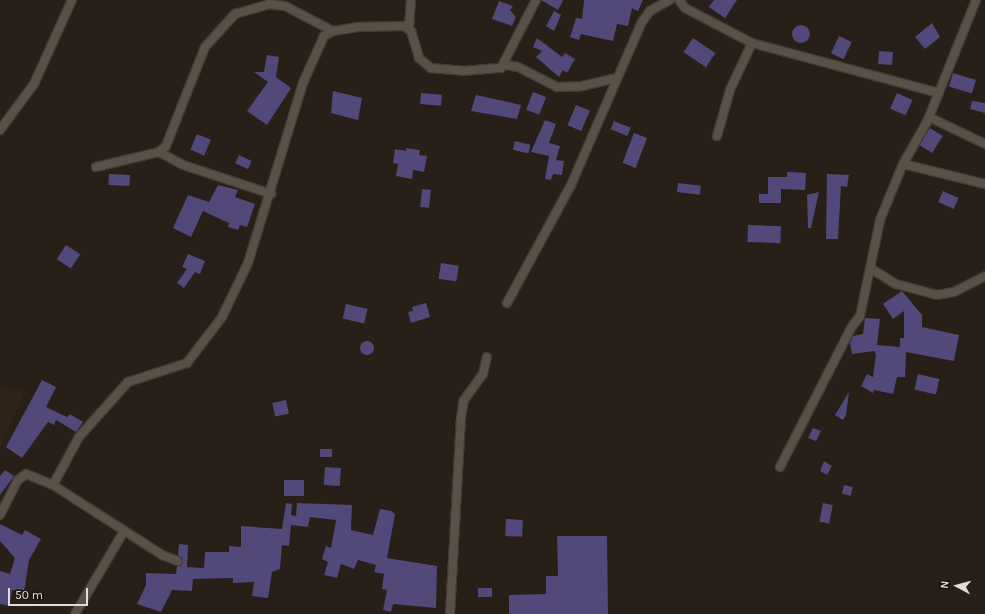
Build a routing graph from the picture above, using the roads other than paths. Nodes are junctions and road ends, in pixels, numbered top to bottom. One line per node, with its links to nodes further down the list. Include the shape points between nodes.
1 (72, 0): 14 (street, via 34,84)
2 (411, 0): 7 (street)
3 (536, 0): 10 (street)
4 (670, 0): 11 (street, via 650,11 642,22)
5 (679, 0): 9 (street, via 685,8)
6 (976, 0): 12 (street)
7 (409, 28): 8 (street, via 387,25); 10 (street, via 419,58 431,68 481,71)
8 (333, 31): 17 (street, via 285,6 269,4 235,14 205,47 166,146); 21 (street, via 324,36 313,55)
9 (752, 43): 12 (street); 15 (street, via 730,90)
10 (505, 65): 11 (street, via 557,87 582,86)
11 (616, 78): 24 (street, via 571,185)
12 (938, 93): 13 (street)
13 (929, 117): 16 (street); 18 (street)
14 (0, 130)
15 (717, 136)
16 (985, 144)
17 (159, 152): 19 (street); 21 (street, via 183,165)
18 (903, 164): 20 (street); 22 (street, via 880,220)
19 (96, 167)
20 (985, 184)
21 (271, 194): 27 (street, via 236,292 207,339 181,366 128,382 79,437)
22 (870, 268): 23 (street, via 896,284 937,295 954,292); 26 (street, via 860,316 851,328)
23 (985, 276)
24 (507, 304)
25 (487, 357): 32 (street, via 483,374 463,404)
26 (780, 467)
27 (53, 485): 28 (street, via 24,474); 29 (street)
28 (0, 515)
29 (124, 531): 30 (street, via 162,555); 31 (street)
30 (178, 561)
31 (76, 614)
32 (450, 614)

